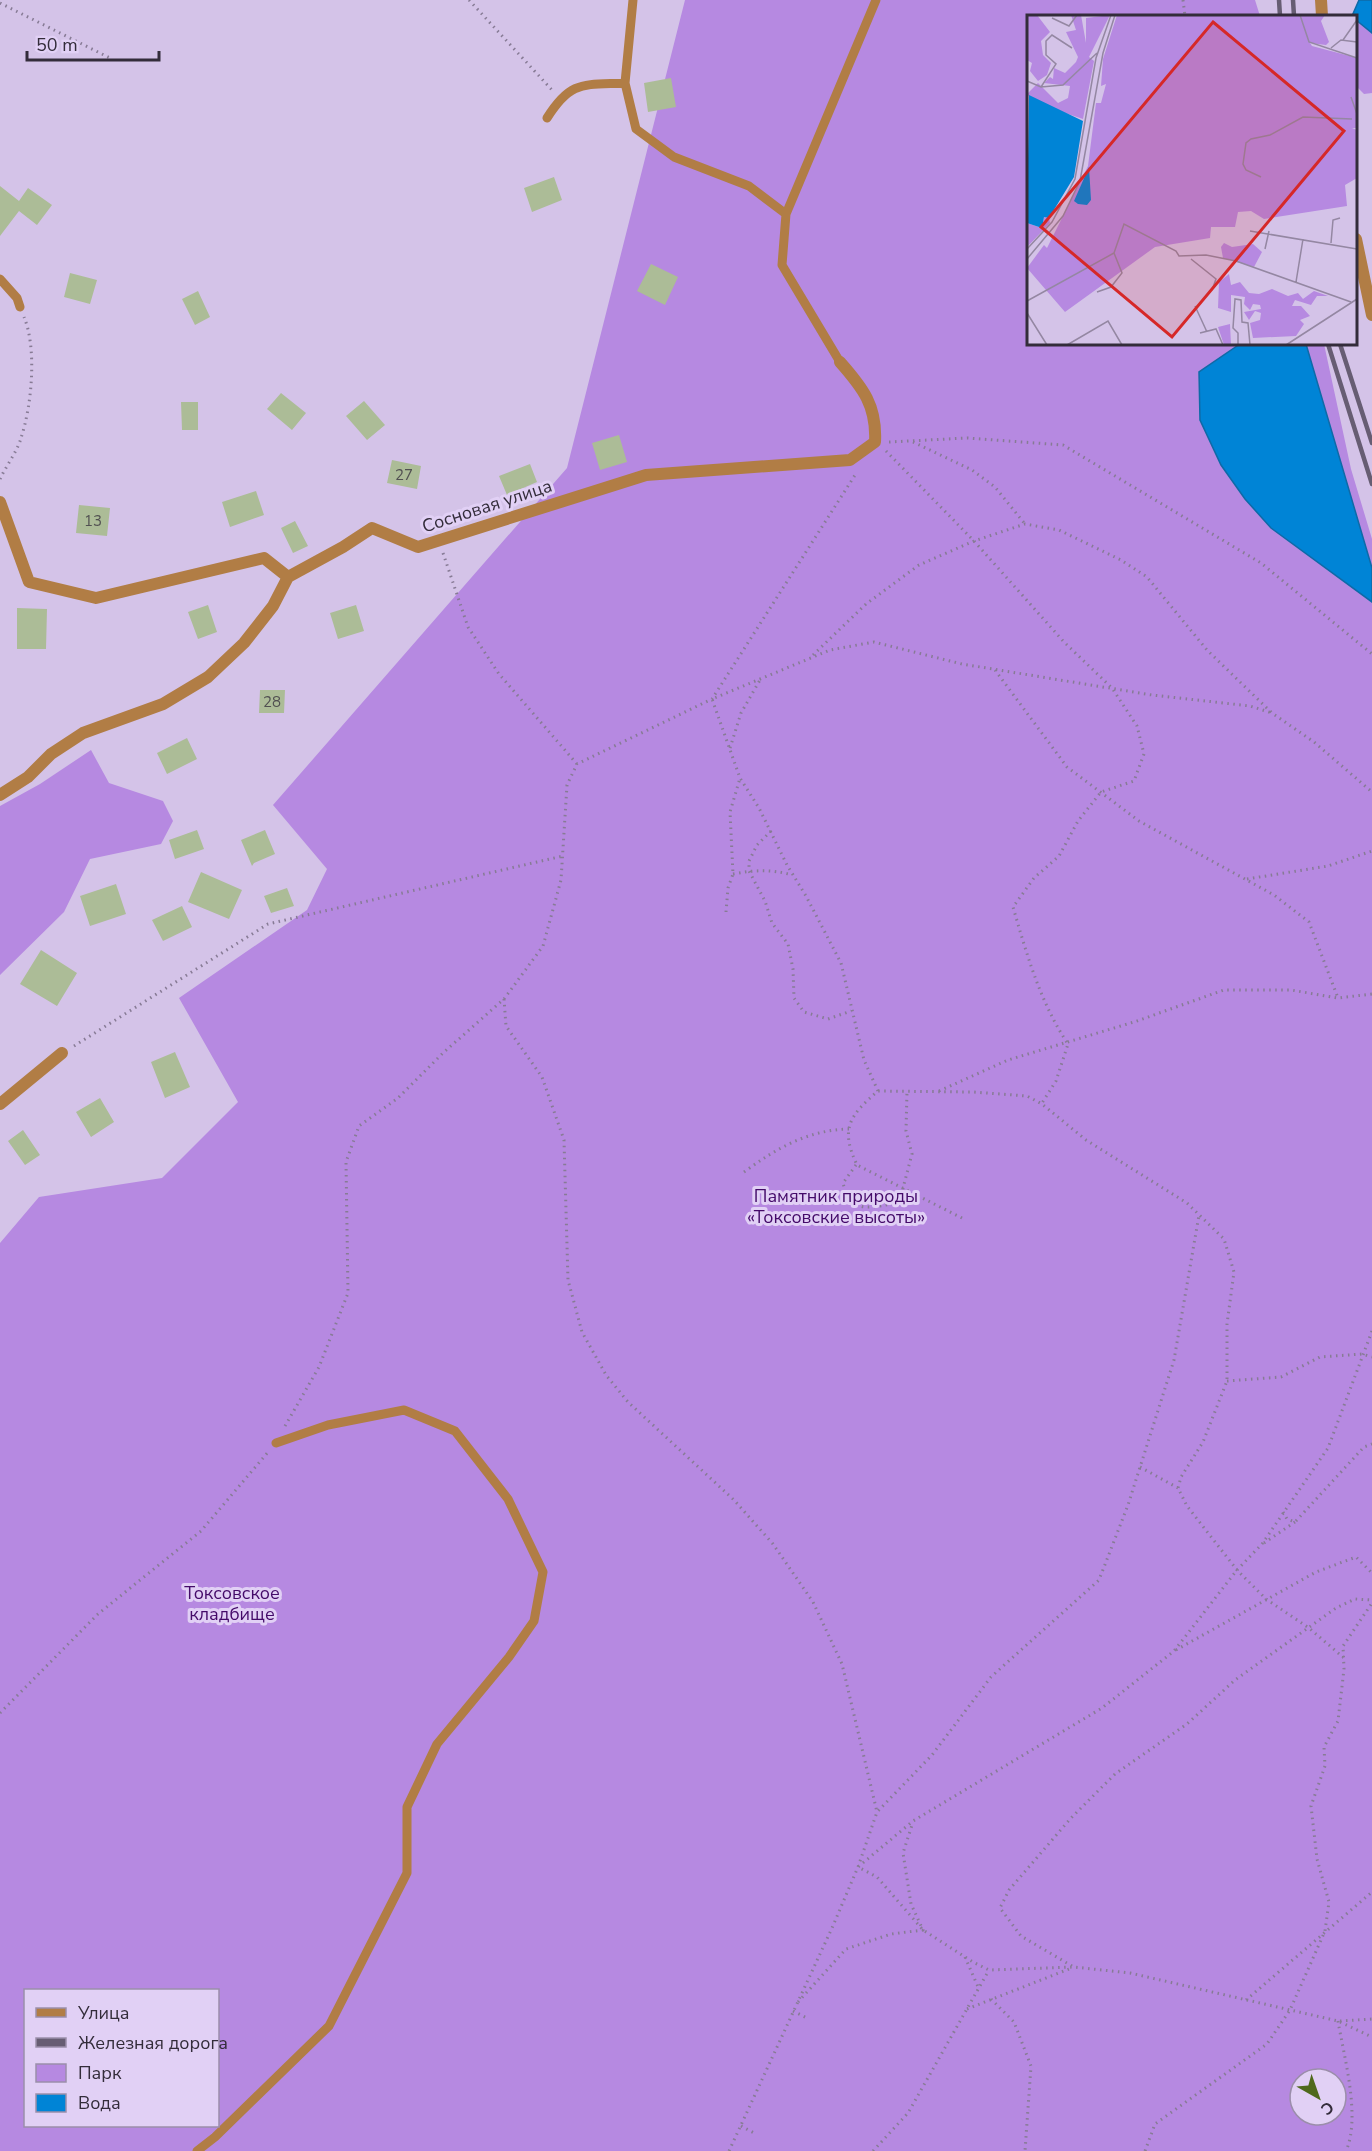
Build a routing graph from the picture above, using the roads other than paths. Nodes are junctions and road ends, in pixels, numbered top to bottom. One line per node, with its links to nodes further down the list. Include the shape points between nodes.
1 (633, 0): 5 (lane)
2 (876, 0): 7 (lane)
3 (1321, 0): 4 (street)
4 (1322, 15)
5 (625, 83): 6 (lane, via 578,86 560,98); 7 (lane, via 636,129 674,157 749,186)
6 (547, 118)
7 (786, 214): 12 (lane, via 783,265)
8 (1357, 244): 11 (street)
9 (0, 279): 10 (lane)
10 (20, 307)
11 (1372, 315)
12 (840, 362): 14 (street, Сосновая улица, via 864,390 876,422 875,442 850,460 646,475 418,547 372,528)
13 (0, 502): 14 (street, via 29,582 96,598 264,558)
14 (288, 576): 15 (street, via 273,606 244,643 208,677 164,704 83,733)
15 (0, 795)
16 (62, 1053): 17 (street)
17 (0, 1104)
18 (276, 1443): 19 (lane, via 328,1425 404,1410 455,1431 508,1498 543,1572 534,1621 437,1744 407,1807 407,1873 329,2026)
19 (196, 2151)

